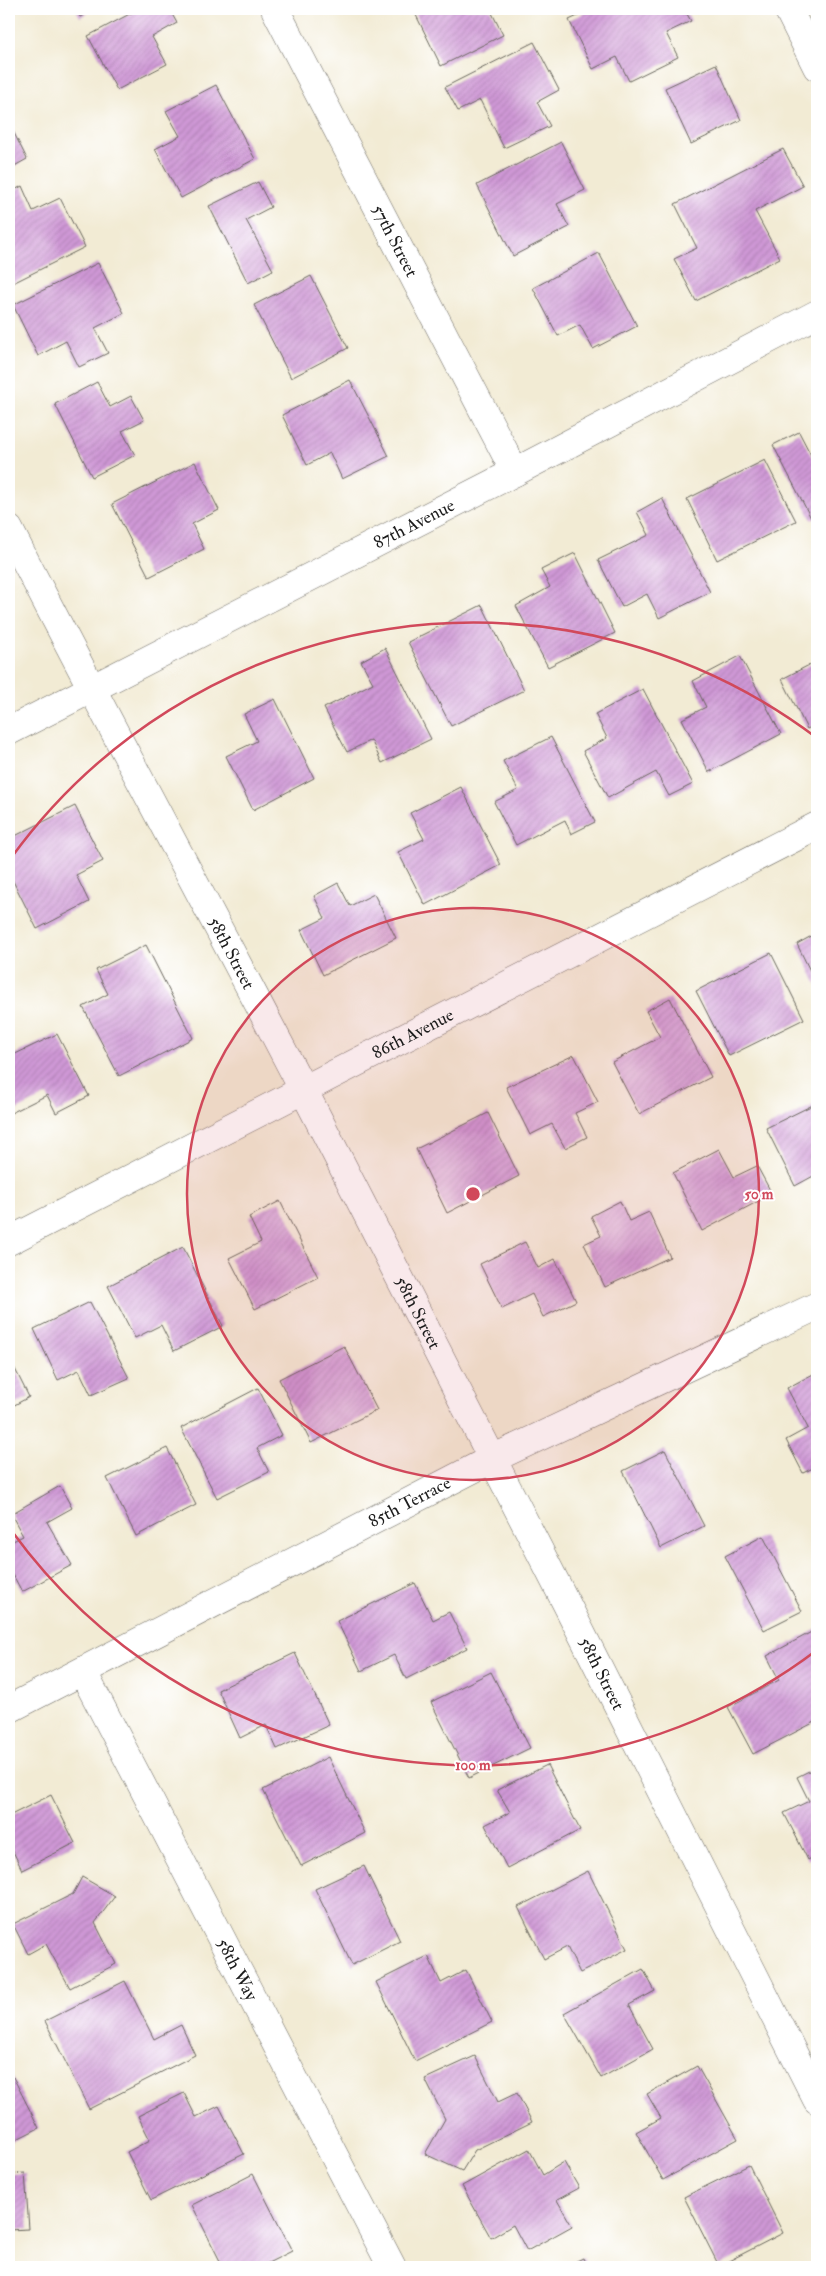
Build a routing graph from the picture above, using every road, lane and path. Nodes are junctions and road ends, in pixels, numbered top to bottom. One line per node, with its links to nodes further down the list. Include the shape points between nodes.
1 (276, 9): 5 (street, 57th Street)
2 (788, 9): 3 (street)
3 (817, 67)
4 (817, 314): 5 (street, 87th Avenue)
5 (514, 472): 7 (street, 87th Avenue)
6 (9, 530): 7 (street, 58th Street)
7 (90, 689): 8 (street, 87th Avenue); 10 (street, 58th Street)
8 (9, 731)
9 (817, 826): 10 (street, 86th Avenue)
10 (303, 1090): 11 (street, 86th Avenue); 13 (street, 58th Street)
11 (9, 1241)
12 (817, 1306): 13 (street, 85th Terrace)
13 (494, 1458): 14 (street, 85th Terrace); 16 (street, 58th Street)
14 (83, 1672): 15 (street, 85th Terrace); 17 (street, 58th Way)
15 (9, 1709)
16 (817, 2100)
17 (392, 2267)

